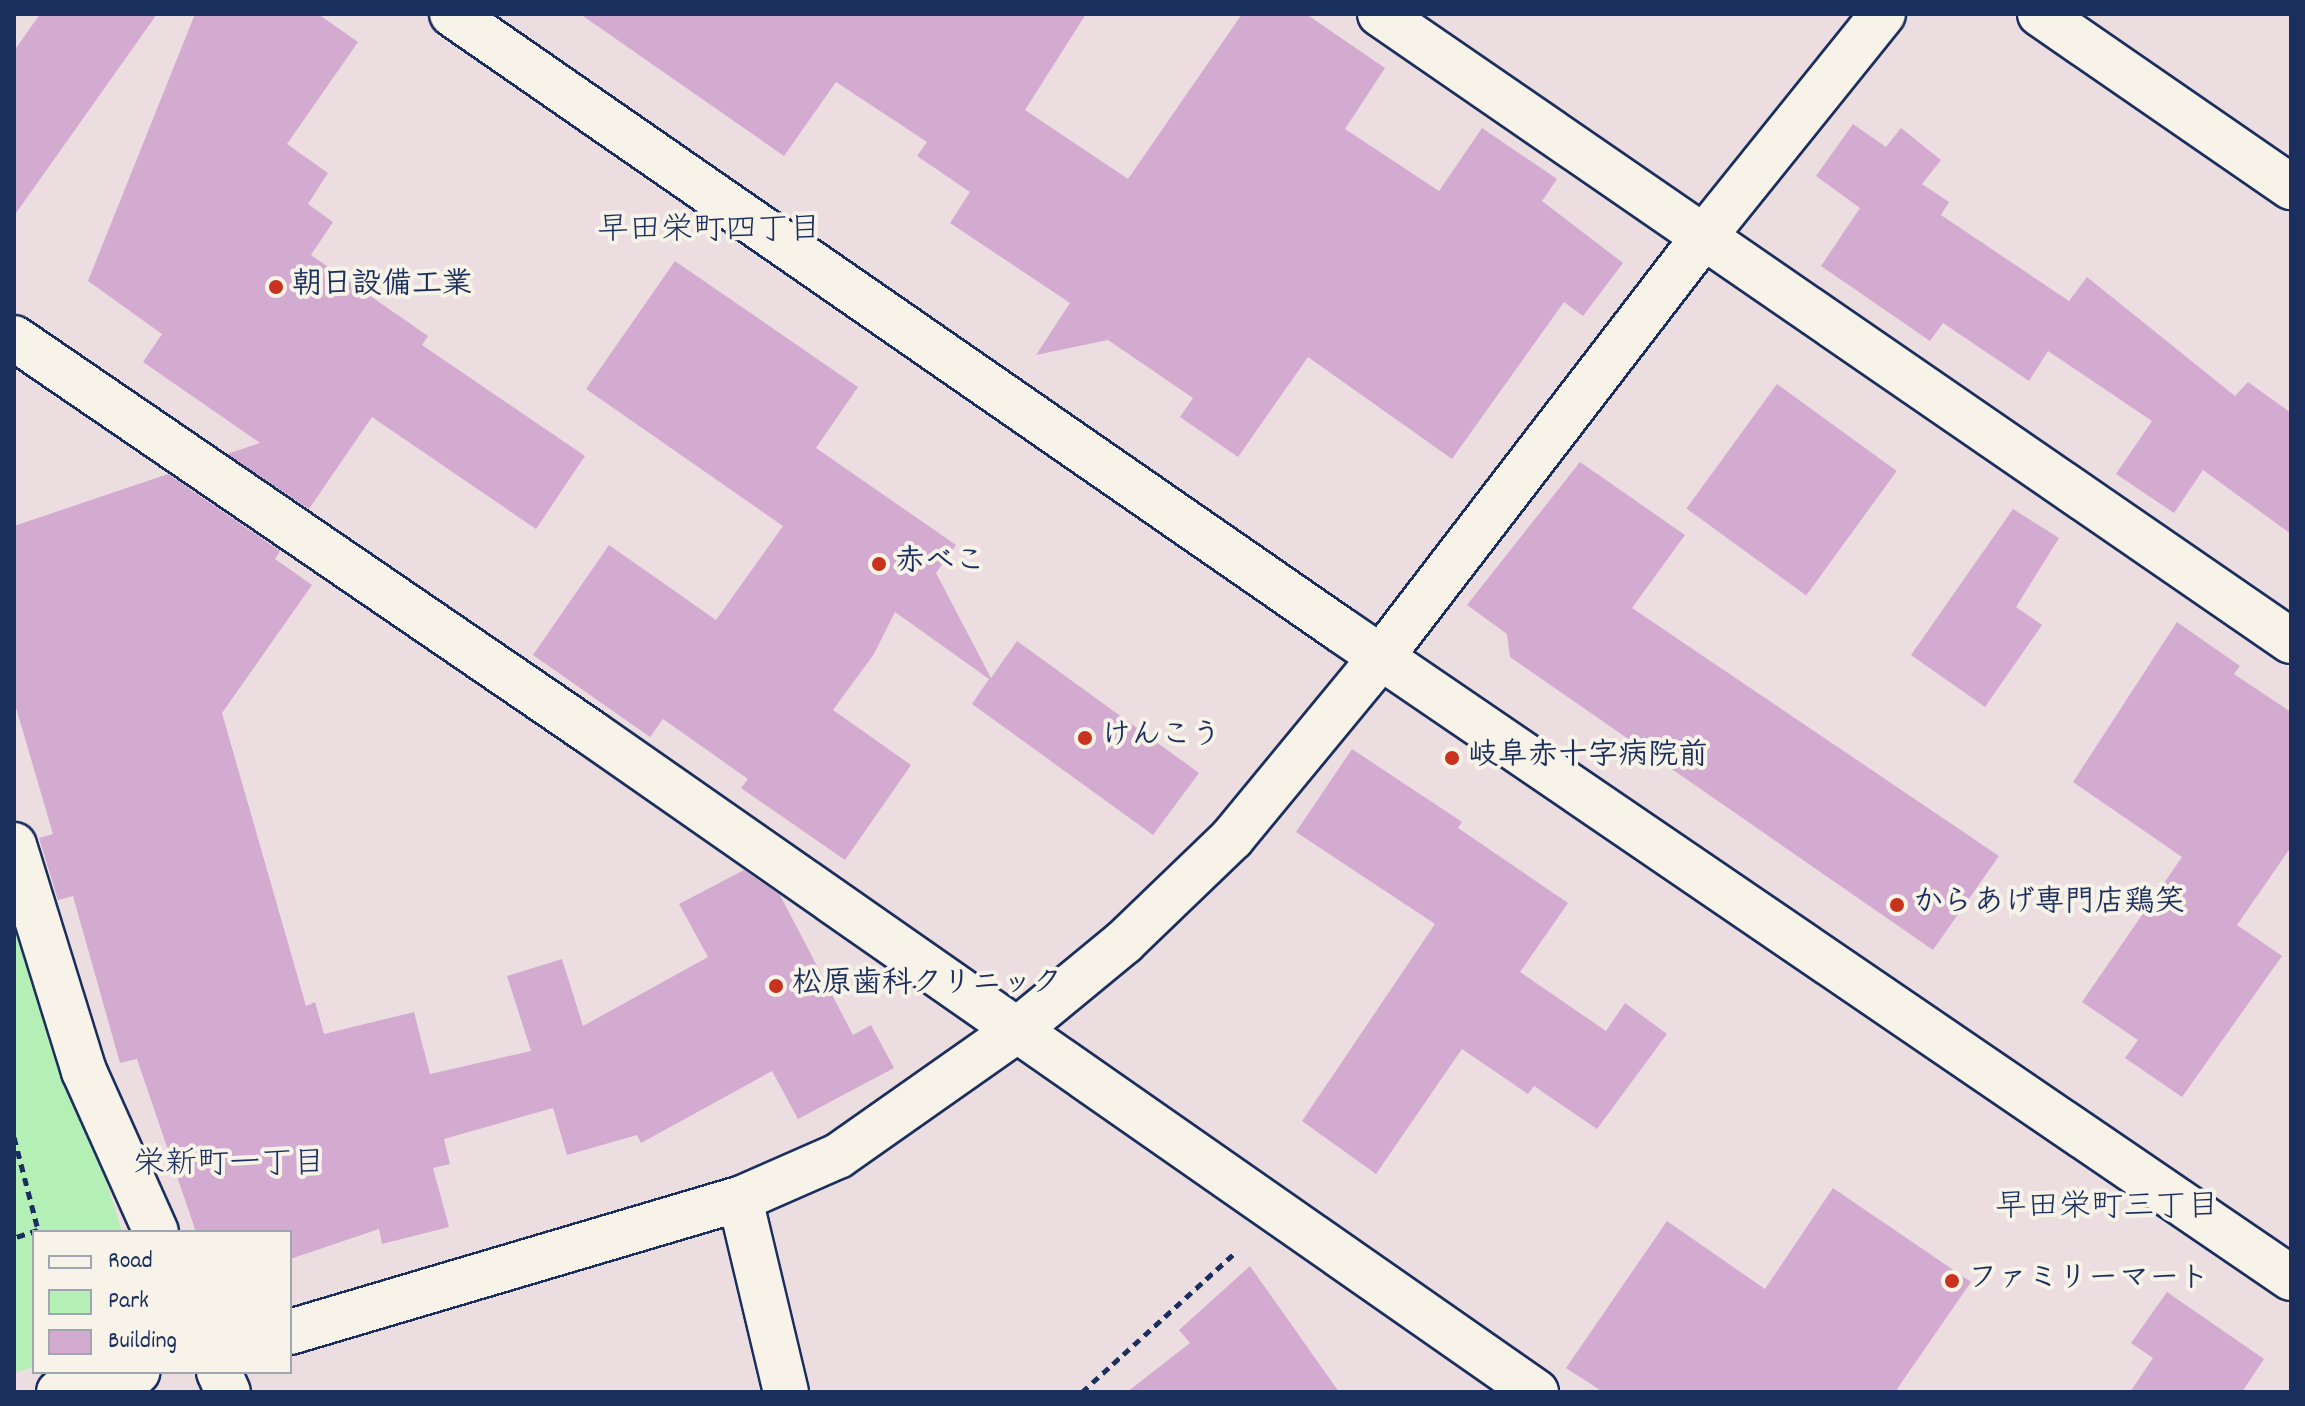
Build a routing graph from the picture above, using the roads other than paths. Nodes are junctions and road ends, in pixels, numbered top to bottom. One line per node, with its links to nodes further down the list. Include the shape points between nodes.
1 (452, 14): 9 (street)
2 (1380, 14): 6 (street)
3 (1883, 14): 6 (street)
4 (2040, 14): 5 (street)
5 (2291, 187)
6 (1702, 239): 8 (street); 9 (street)
7 (14, 338): 11 (street)
8 (2291, 641)
9 (1381, 657): 11 (street, via 1232,838 1124,942); 14 (street)
10 (14, 845): 13 (street, via 84,1071)
11 (1016, 1031): 12 (street, via 838,1156); 19 (street)
12 (740, 1199): 15 (street); 18 (street)
13 (155, 1230)
14 (2291, 1278)
15 (292, 1331)
16 (129, 1374): 17 (street)
17 (59, 1392)
18 (786, 1392)
19 (1536, 1392)

